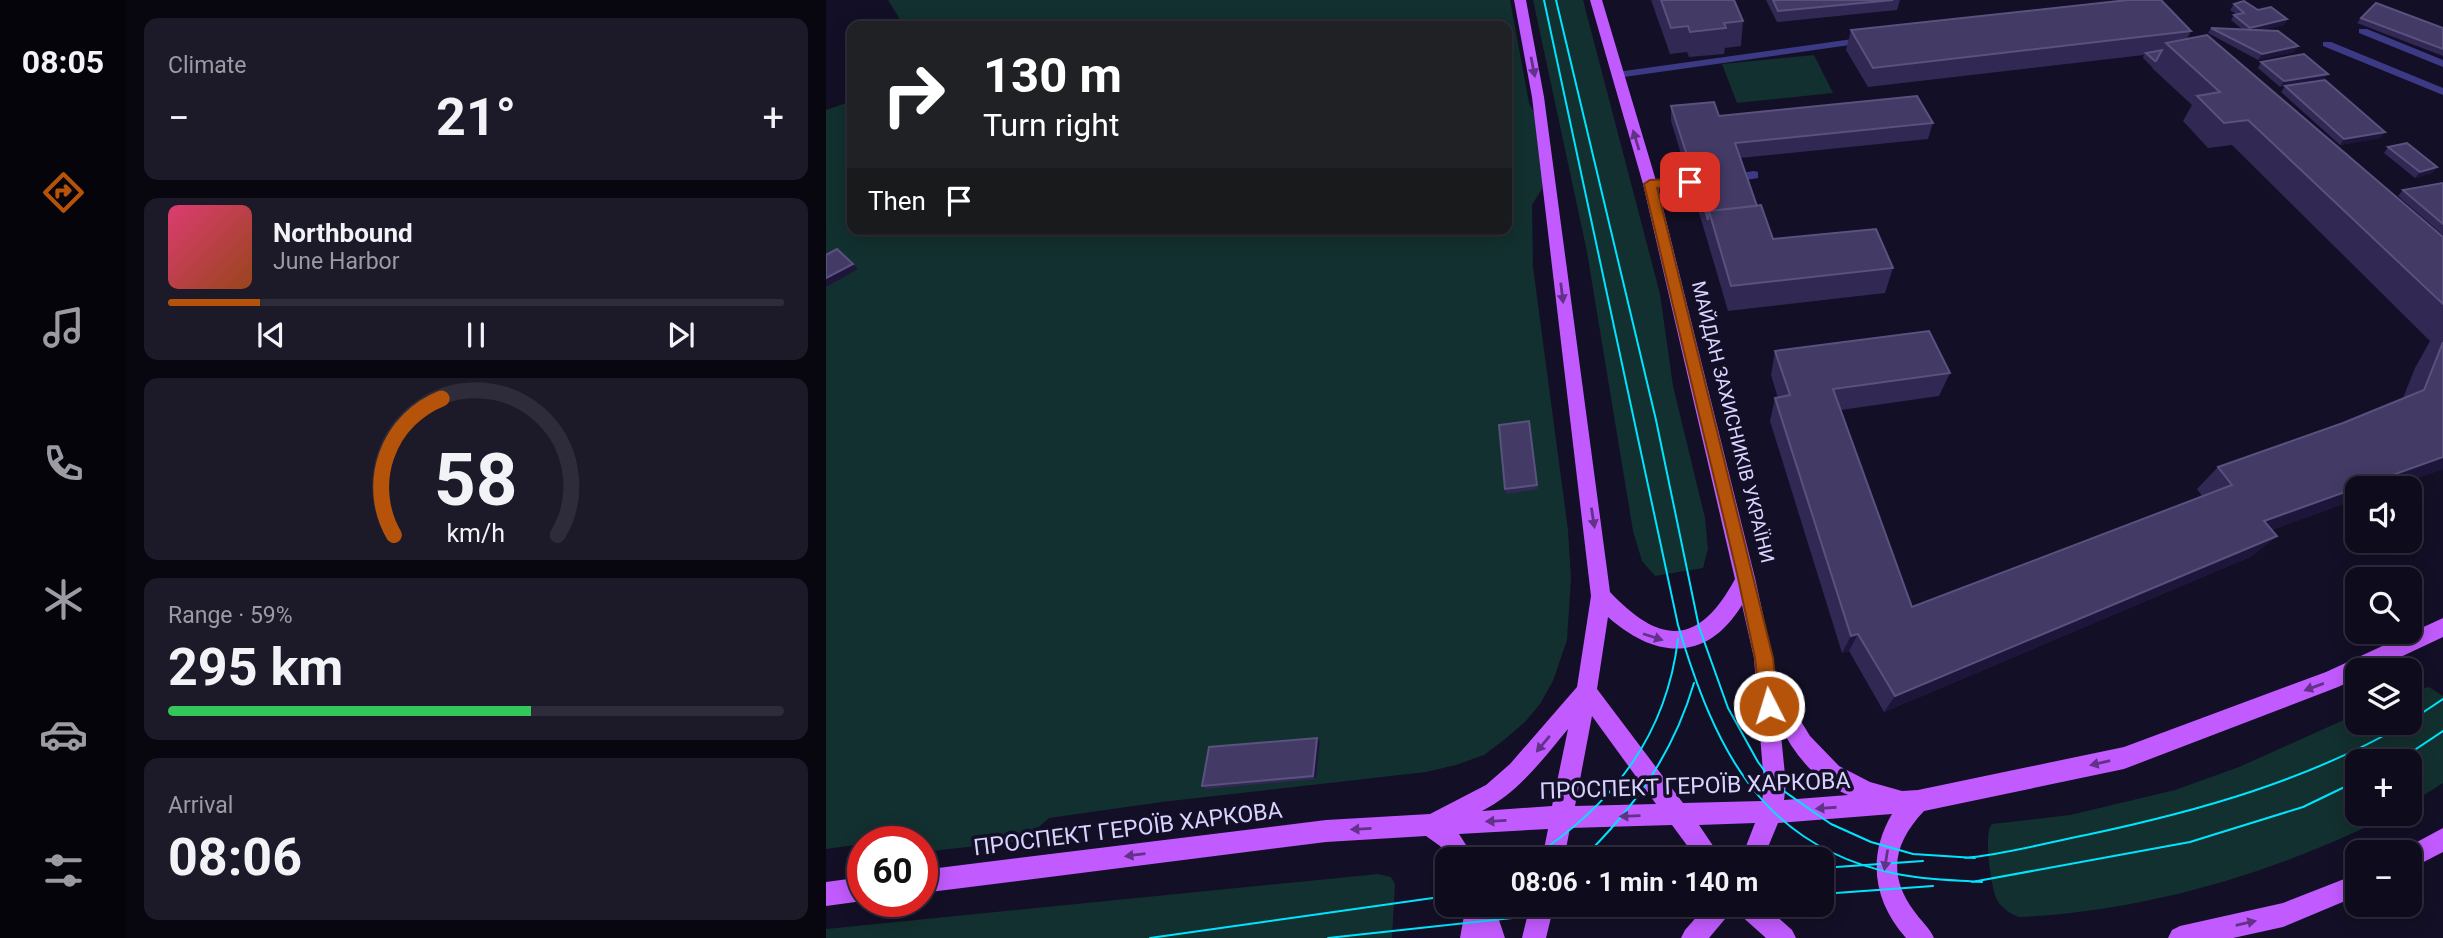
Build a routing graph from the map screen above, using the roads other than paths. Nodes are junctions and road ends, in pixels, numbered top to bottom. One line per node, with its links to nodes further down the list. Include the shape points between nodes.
1 (1520, 0): 14 (main road, one-way to 14, via 1540,107)
2 (1596, 0): 7 (main road, МАЙДАН ЗАХИСНИКІВ УКРАЇНИ)
3 (2364, 31): 6 (lane)
4 (1884, 38): 7 (lane)
5 (2327, 44): 8 (lane)
6 (2443, 64)
7 (1616, 75): 12 (main road, МАЙДАН ЗАХИСНИКІВ УКРАЇНИ, one-way to 7)
8 (2443, 92)
9 (1754, 175): 10 (lane)
10 (1740, 177)
11 (1690, 182): 12 (lane)
12 (1650, 184): 13 (main road, МАЙДАН ЗАХИСНИКІВ УКРАЇНИ)
13 (1746, 578): 14 (main road, one-way to 13, via 1636,630 1668,642 1691,637 1715,623); 16 (main road, МАЙДАН ЗАХИСНИКІВ УКРАЇНИ)
14 (1601, 596): 17 (main road)
15 (2443, 627): 18 (main road, ПРОСПЕКТ ГЕРОЇВ ХАРКОВА, one-way to 18, via 2331,680 2124,758)
16 (1764, 658): 18 (main road, via 1794,729 1823,768 1846,785); 19 (main road, МАЙДАН ЗАХИСНИКІВ УКРАЇНИ, via 1775,785)
17 (1587, 692): 20 (main road); 21 (main road); 22 (main road, one-way to 22, via 1518,772 1493,793)
18 (1918, 802): 19 (main road, ПРОСПЕКТ ГЕРОЇВ ХАРКОВА, one-way to 19); 43 (main road, one-way to 43, via 1893,835 1884,872 1895,905)
19 (1771, 812): 20 (main road, ПРОСПЕКТ ГЕРОЇВ ХАРКОВА); 27 (main road, МАЙДАН ЗАХИСНИКІВ УКРАЇНИ)
20 (1678, 814): 21 (main road, ПРОСПЕКТ ГЕРОЇВ ХАРКОВА, one-way to 21); 26 (main road)
21 (1562, 817): 22 (main road, ПРОСПЕКТ ГЕРОЇВ ХАРКОВА, one-way to 22); 25 (main road)
22 (1429, 825): 24 (main road); 29 (main road, ПРОСПЕКТ ГЕРОЇВ ХАРКОВА, one-way to 29, via 1326,831)
23 (2443, 839): 28 (main road)
24 (1455, 847)
25 (1556, 847)
26 (1702, 847)
27 (1757, 847)
28 (2422, 851)
29 (938, 880)
30 (2345, 890): 44 (main road, one-way to 30, via 2283,915)
31 (847, 891): 32 (main road)
32 (826, 894)
33 (1477, 917): 38 (main road)
34 (1485, 917): 39 (main road)
35 (1539, 917): 40 (main road)
36 (1712, 917): 41 (main road)
37 (1760, 917): 42 (main road)
38 (1472, 938)
39 (1493, 938)
40 (1534, 938)
41 (1693, 938)
42 (1784, 938)
43 (1922, 938)
44 (2180, 938)

